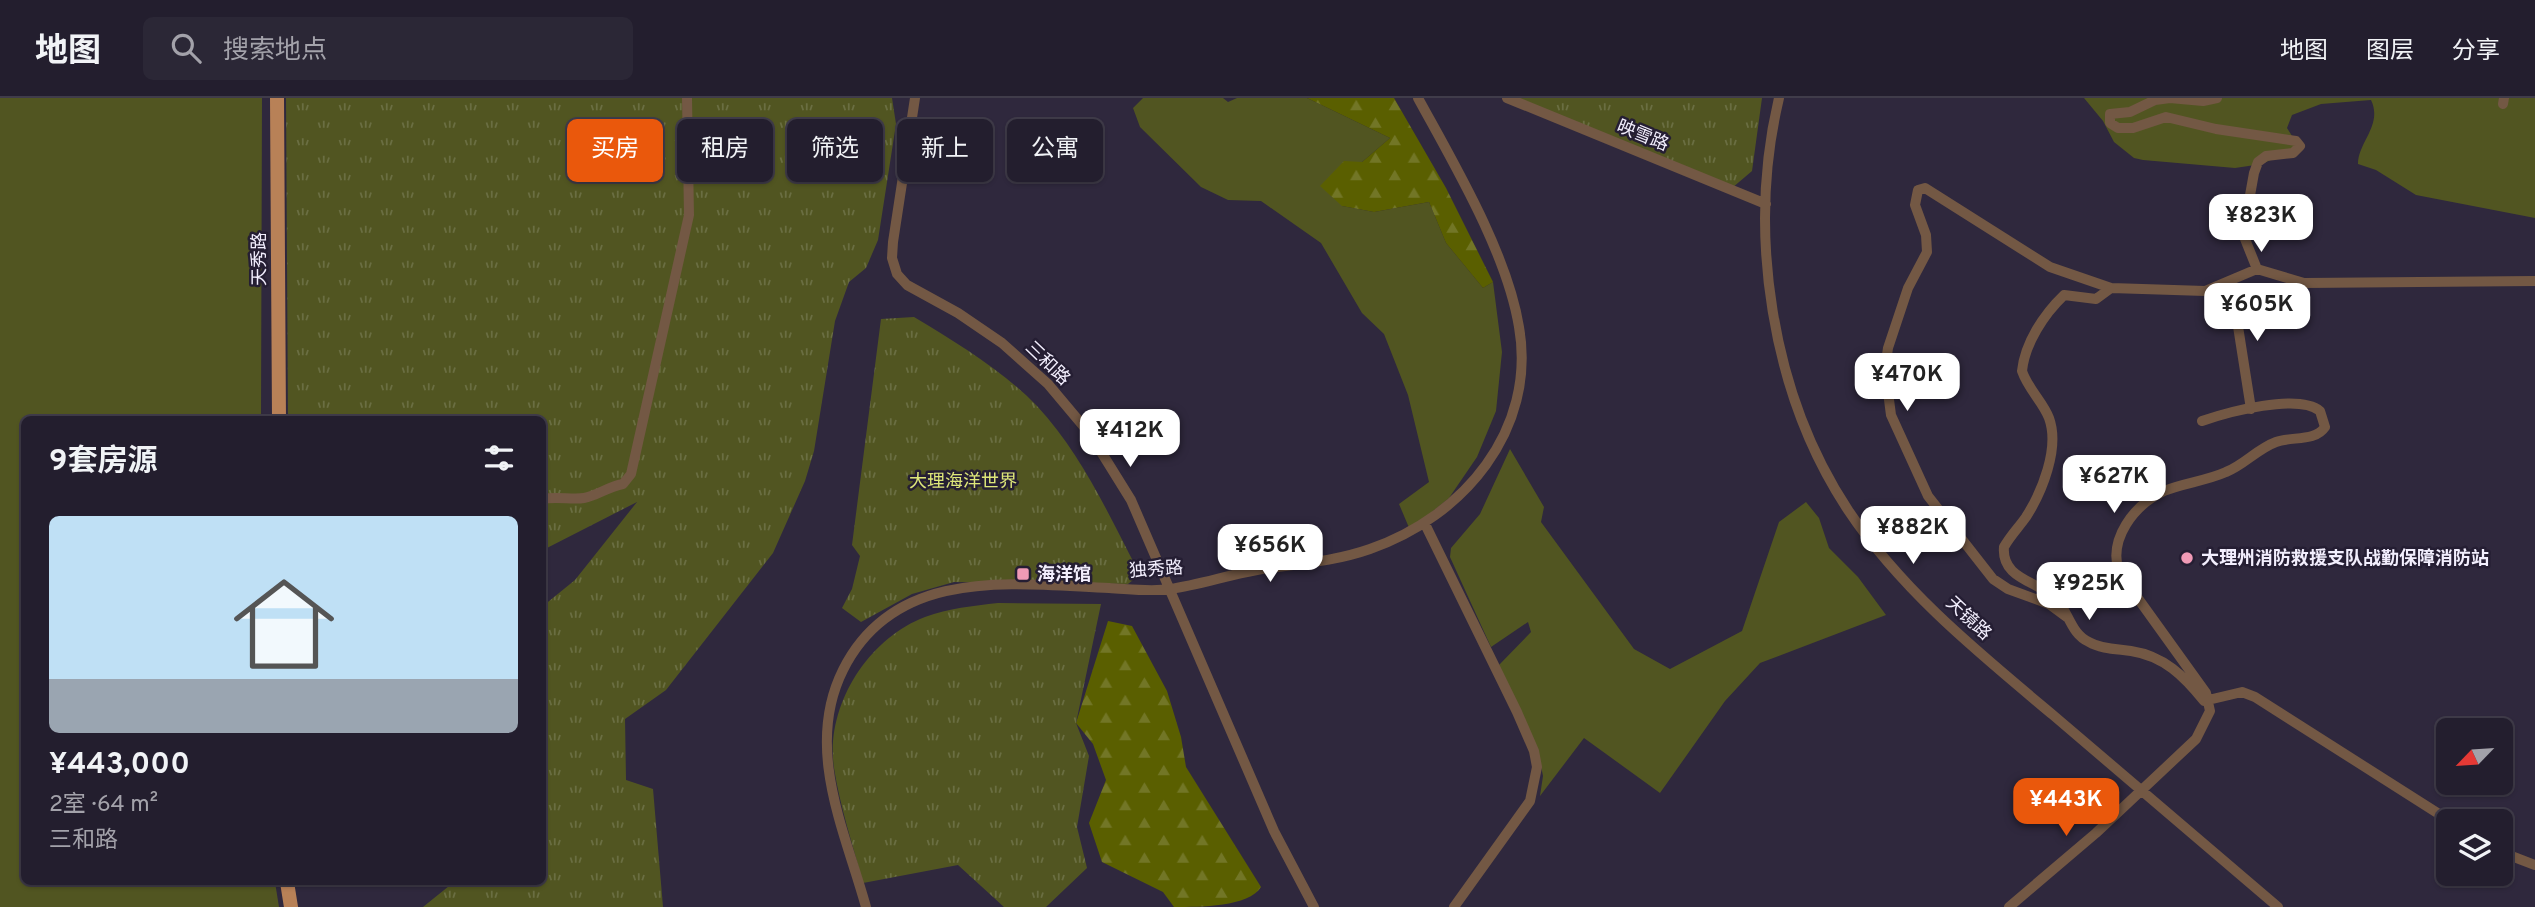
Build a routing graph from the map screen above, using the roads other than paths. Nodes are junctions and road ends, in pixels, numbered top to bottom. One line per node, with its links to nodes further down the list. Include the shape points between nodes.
1 (277, 98): 15 (main road, 天秀路)
2 (687, 98): 17 (street, via 689,215 631,474 623,484 584,498)
3 (915, 98): 19 (street, 三和路, via 893,242 897,274 907,285 1002,343 1048,384 1090,434 1131,500)
4 (1418, 98): 18 (street, 独秀路, via 1498,258 1513,300 1522,352 1515,406 1495,451 1468,489)
5 (1507, 98): 9 (street, 映雪路)
6 (1779, 98): 9 (street, 天镜路, via 1770,141)
7 (2170, 98): 8 (street); 10 (street, via 2110,114 2110,123 2133,128 2166,117 2296,141 2300,146 2293,153 2266,156 2254,173 2243,234)
8 (2217, 98)
9 (1766, 204): 22 (street, 天镜路, via 1769,280 1782,347 1811,442 1843,502 1882,555 1941,617)
10 (2257, 270): 11 (street, via 2304,283); 12 (street)
11 (2535, 281)
12 (2231, 282): 13 (street, via 2193,293); 14 (street)
13 (2111, 288): 20 (street, via 2095,299 2064,295 2034,336 2023,365 2024,375 2048,414 2051,444 2038,492 2003,555 2012,572 2057,600); 20 (street, via 2050,267 1925,188 1916,193 1927,252 1908,289 1888,348 1885,369 1891,415 1928,496 1975,559 1997,583 2049,604)
14 (2251, 409): 16 (street); 21 (street, via 2312,405 2320,411 2325,427 2315,435 2278,441 2226,472 2165,491 2137,512 2115,550 2119,572)
15 (279, 416)
16 (2202, 421)
17 (546, 498)
18 (1425, 524): 19 (street, 独秀路, via 1347,556); 30 (street, via 1517,712 1537,767 1530,800)
19 (1169, 590): 28 (street, 独秀路, via 966,586 933,593 908,605 869,634 851,655 839,680 826,736 832,790); 29 (street, 三和路, via 1273,831)
20 (2068, 618): 21 (street, via 2090,643 2167,663)
21 (2209, 702): 22 (street, via 2207,721 2196,739); 23 (street, via 2242,692 2255,697)
22 (2141, 790): 31 (street); 32 (street, 天镜路)
23 (2436, 812)
24 (2513, 857): 25 (street)
25 (2535, 865)
26 (287, 885): 27 (main road)
27 (291, 907)
28 (866, 907)
29 (1314, 907)
30 (1454, 907)
31 (2009, 907)
32 (2278, 907)

